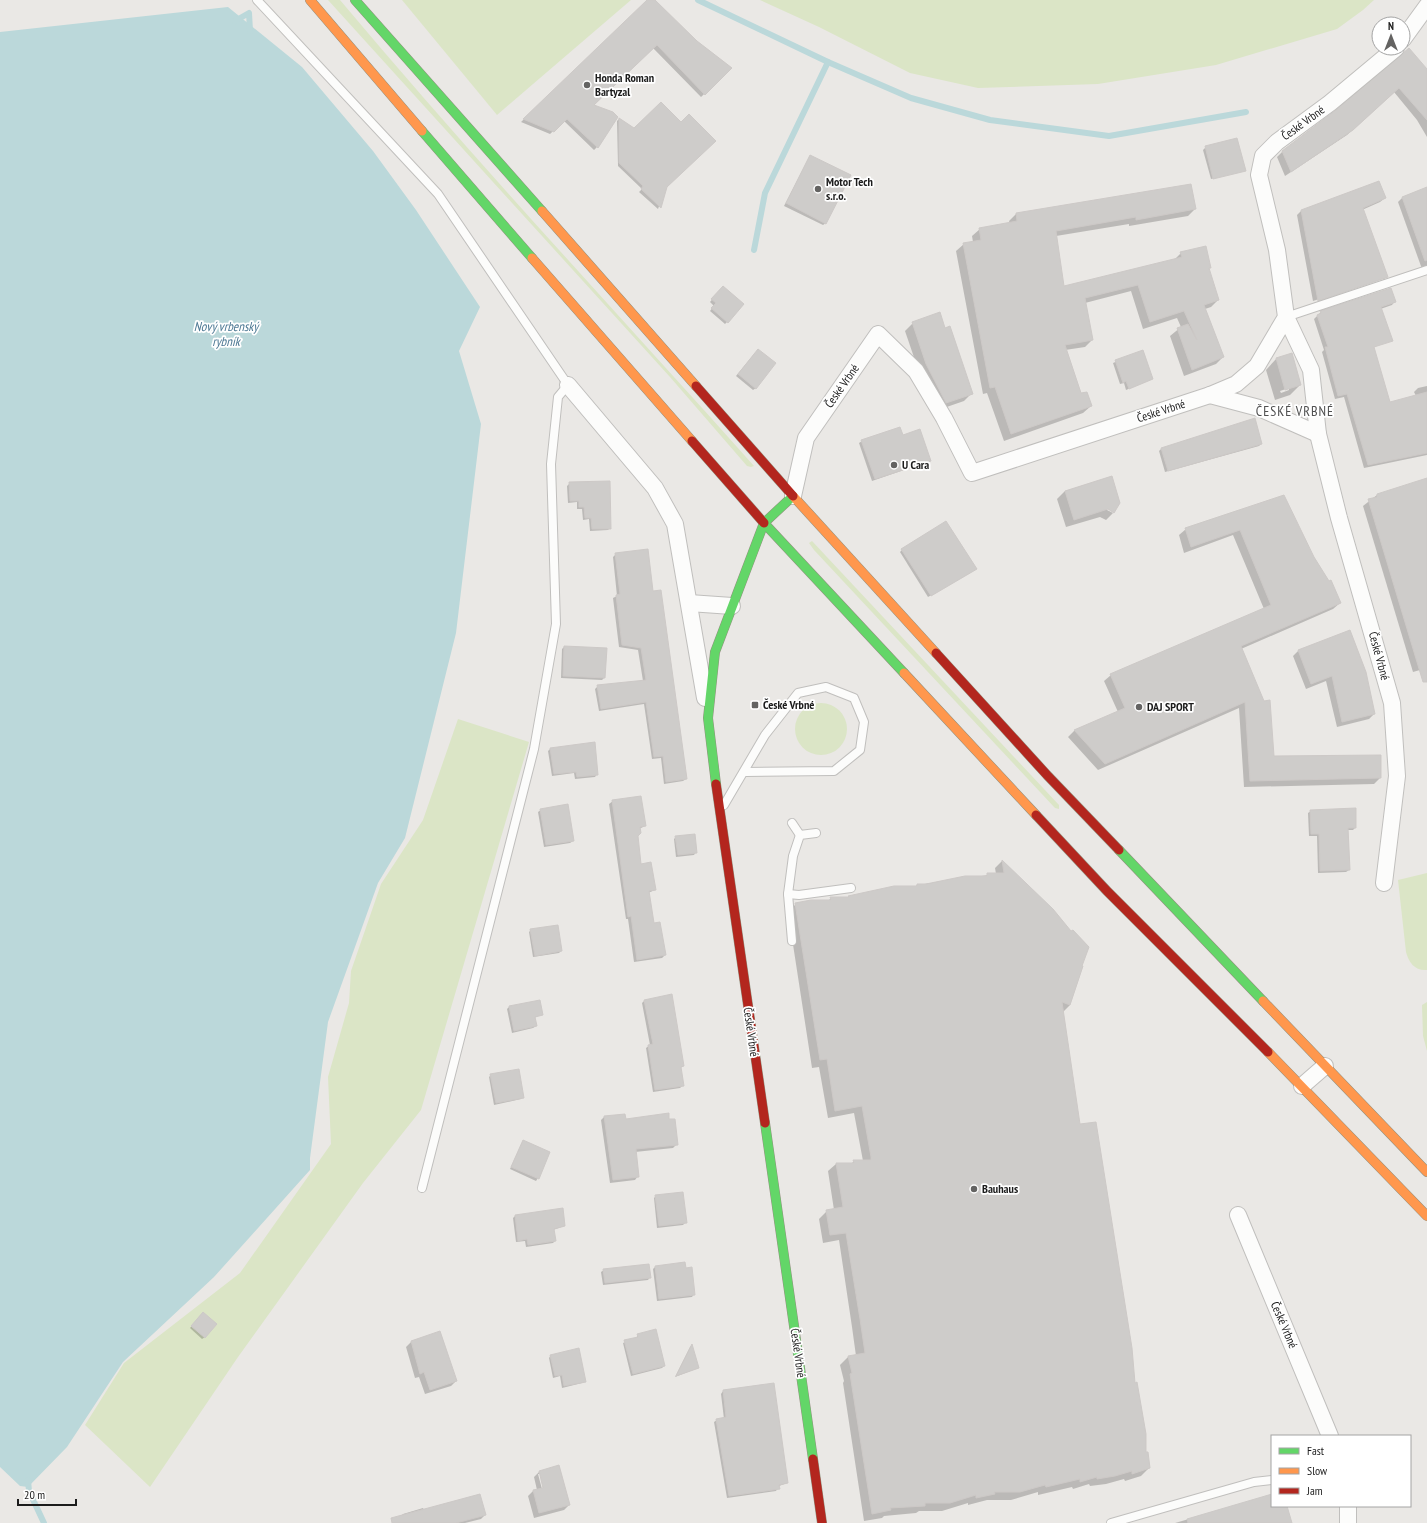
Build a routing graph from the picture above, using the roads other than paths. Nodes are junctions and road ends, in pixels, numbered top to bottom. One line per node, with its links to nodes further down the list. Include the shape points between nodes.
1 (257, 0): 9 (lane, via 438,194)
2 (310, 0): 13 (main road)
3 (355, 0): 12 (main road)
4 (1427, 6): 5 (street)
5 (1411, 28)
6 (1387, 56): 8 (street, České Vrbné, via 1330,104 1277,142 1263,156 1259,175 1277,250)
7 (1427, 270): 8 (lane)
8 (1286, 317): 10 (street, České Vrbné, via 1257,366 1236,384); 11 (street, České Vrbné, via 1311,370)
9 (568, 386): 14 (street, via 655,488 675,524); 29 (lane, via 558,396 551,464 556,624 534,749)
10 (1210, 395): 11 (street, via 1260,408); 12 (street, České Vrbné, via 972,473 916,371 878,334 806,438)
11 (1318, 434): 22 (street, České Vrbné, via 1392,703 1397,776)
12 (792, 496): 13 (main road, České Vrbné); 26 (main road, via 1046,776)
13 (764, 523): 15 (main road, České Vrbné); 27 (main road, via 1107,891)
14 (689, 603): 15 (street); 16 (street)
15 (732, 606): 16 (main road, České Vrbné, via 715,652)
16 (708, 718): 18 (main road, České Vrbné)
17 (745, 772): 17 (lane, via 834,771 860,750 864,722 854,698 826,687 798,693 765,734); 18 (lane)
18 (720, 813): 35 (main road, České Vrbné)
19 (792, 823): 21 (lane)
20 (816, 833): 21 (lane)
21 (800, 835): 24 (lane, via 793,856)
22 (1384, 884)
23 (851, 888): 24 (lane, via 799,895)
24 (788, 894): 25 (lane)
25 (792, 941)
26 (1325, 1066): 27 (street); 28 (main road)
27 (1302, 1086): 31 (main road)
28 (1427, 1172)
29 (422, 1188)
30 (1238, 1215): 32 (street, České Vrbné)
31 (1427, 1216)
32 (1330, 1435)
33 (1271, 1480): 36 (lane, via 1254,1482)
34 (1348, 1507): 37 (street)
35 (822, 1523)
36 (1111, 1523)
37 (1348, 1523)

